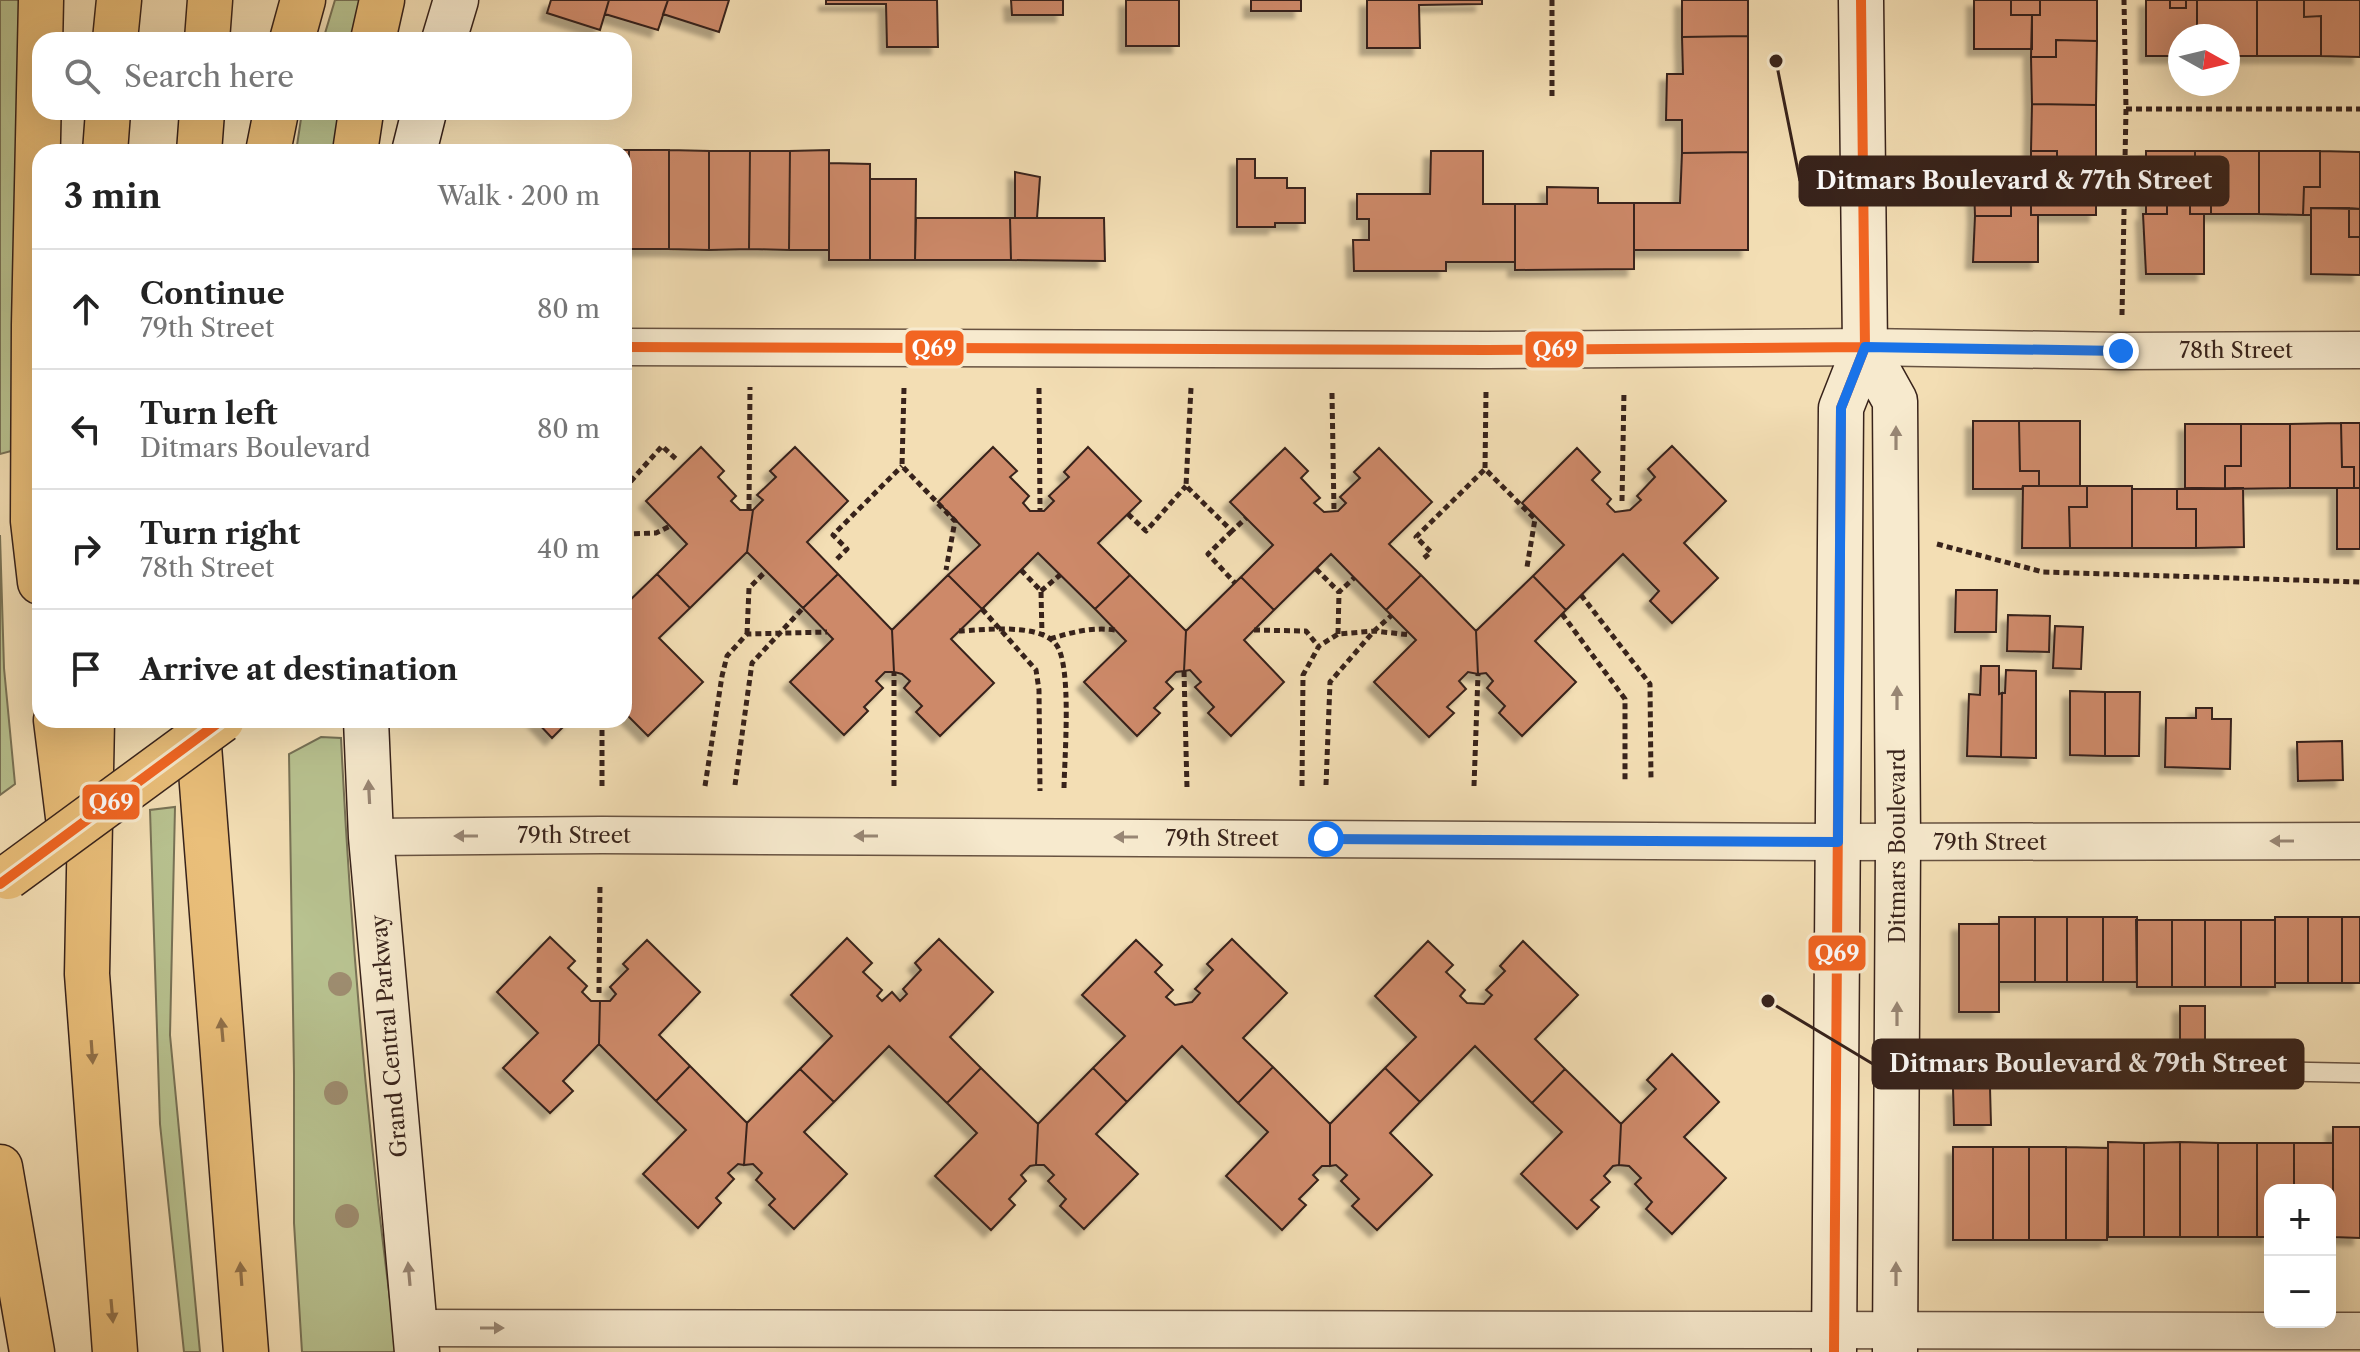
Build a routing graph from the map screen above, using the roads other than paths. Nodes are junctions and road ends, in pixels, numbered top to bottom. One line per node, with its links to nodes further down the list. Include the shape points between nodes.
1 (41, 0): 8 (main road)
2 (119, 0): 9 (main road)
3 (210, 0): 10 (main road)
4 (303, 0): 11 (main road)
5 (382, 0): 12 (main road)
6 (456, 0): 13 (street)
7 (1861, 0): 27 (street, Ditmars Boulevard)
8 (40, 32)
9 (116, 32)
10 (208, 32)
11 (294, 32)
12 (375, 32)
13 (446, 32)
14 (39, 120): 20 (main road)
15 (107, 120): 21 (main road)
16 (201, 120): 22 (main road)
17 (274, 120): 23 (main road)
18 (360, 120): 24 (main road)
19 (422, 120): 25 (street)
20 (39, 144)
21 (106, 144)
22 (200, 144)
23 (270, 144)
24 (356, 144)
25 (416, 144)
26 (632, 347): 27 (street, 78th Street)
27 (1865, 347): 28 (street, 78th Street); 36 (street, Ditmars Boulevard, via 1841,408); 37 (street, Ditmars Boulevard, one-way to 27, via 1895,401)
28 (2360, 350)
29 (57, 728): 39 (main road)
30 (92, 728): 39 (main road)
31 (198, 728): 49 (main road, one-way to 31)
32 (211, 728): 38 (main road, bridge)
33 (366, 728): 34 (street, Grand Central Parkway, one-way to 33)
34 (371, 837): 36 (street, 79th Street, one-way to 34); 44 (street, Grand Central Parkway, one-way to 34)
35 (2360, 841): 37 (street, 79th Street, one-way to 37)
36 (1838, 842): 37 (street, 79th Street); 45 (street, Ditmars Boulevard)
37 (1898, 842): 40 (street, Ditmars Boulevard, one-way to 37)
38 (8, 877)
39 (87, 974): 48 (main road, one-way to 48)
40 (1897, 1072): 41 (lane, via 2130,1068); 46 (street, Ditmars Boulevard, one-way to 40)
41 (2360, 1073)
42 (0, 1167): 47 (main road)
43 (2360, 1331): 46 (street)
44 (416, 1340): 45 (street, one-way to 45)
45 (1835, 1341): 46 (street)
46 (1896, 1342)
47 (32, 1352)
48 (115, 1352)
49 (246, 1352)

